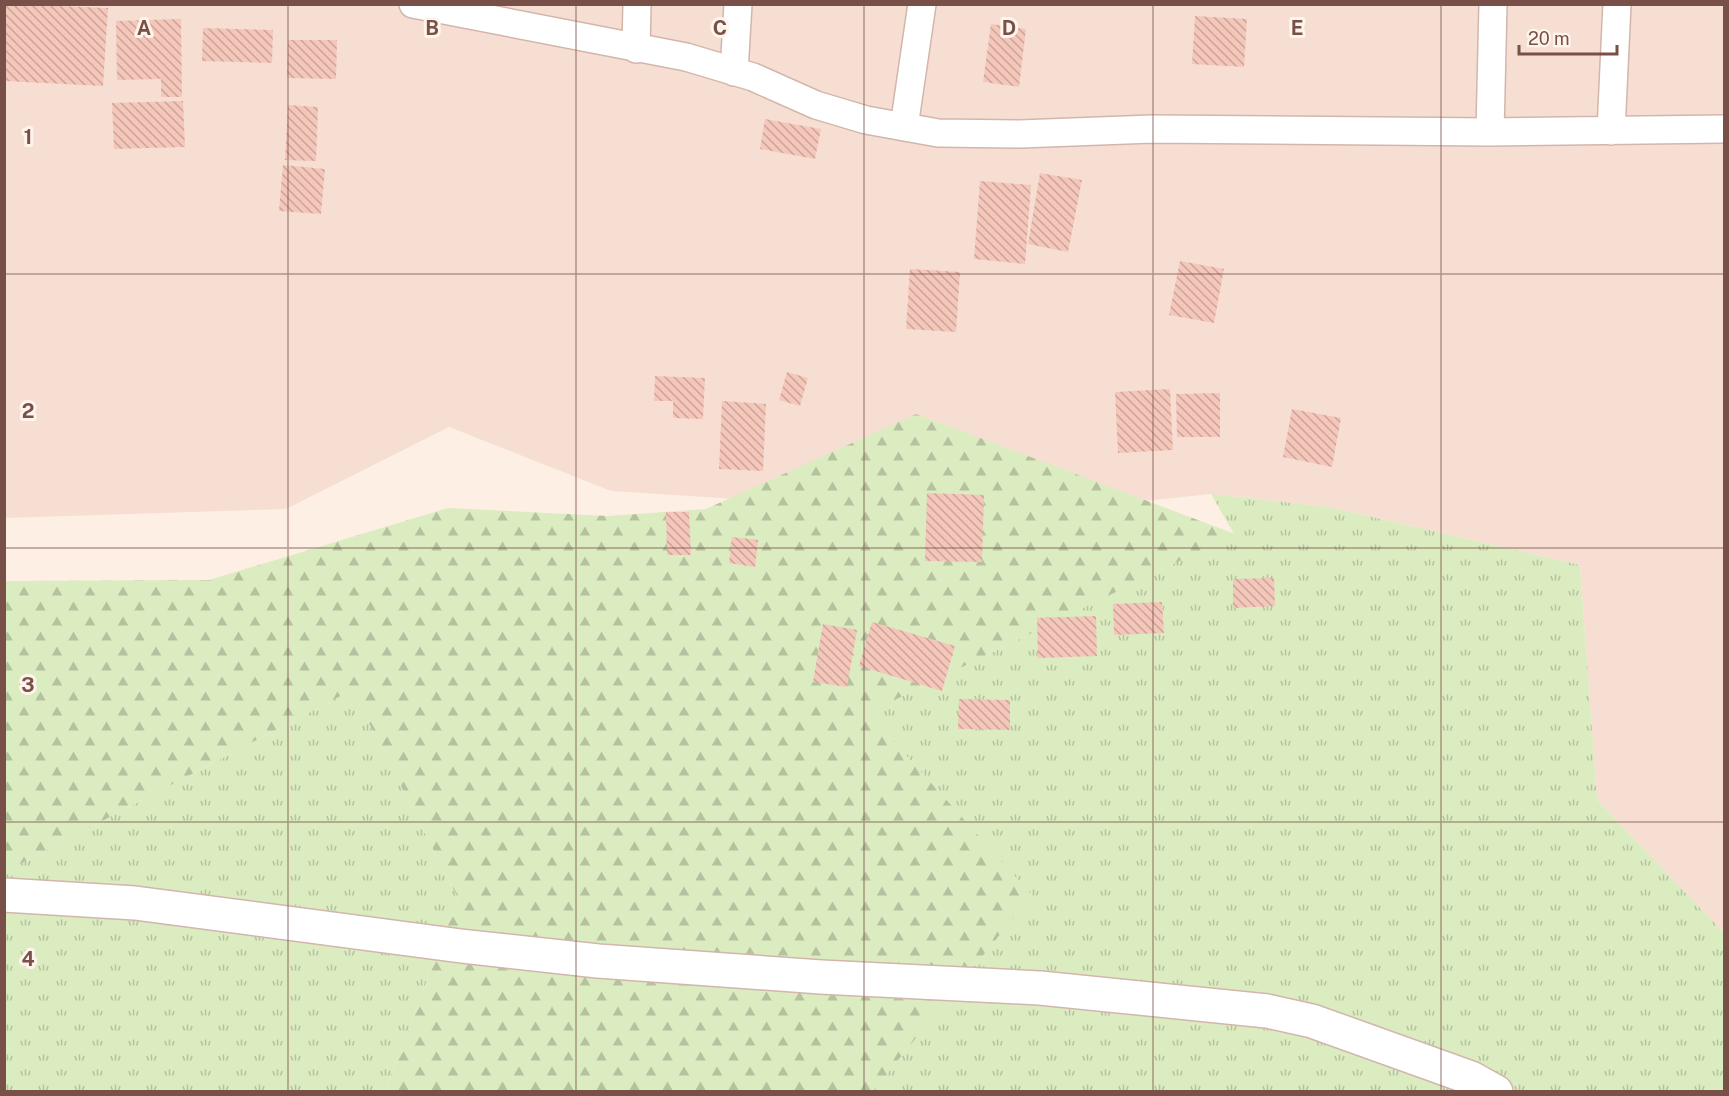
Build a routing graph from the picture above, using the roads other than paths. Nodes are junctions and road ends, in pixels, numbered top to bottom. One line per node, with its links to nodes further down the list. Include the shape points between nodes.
1 (413, 4): 7 (street)
2 (637, 4): 7 (street)
3 (738, 4): 8 (street)
4 (922, 4): 9 (street)
5 (1493, 4): 12 (street)
6 (1617, 4): 11 (street)
7 (636, 49): 8 (street, via 686,57)
8 (734, 72): 9 (street, via 816,105)
9 (904, 127): 12 (street, via 938,133 1020,134 1152,129)
10 (1725, 129): 11 (street)
11 (1611, 130): 12 (street)
12 (1490, 132)
13 (4, 895): 14 (street, via 135,903 598,961 1040,988 1267,1011 1312,1021 1471,1078)
14 (1496, 1092)

